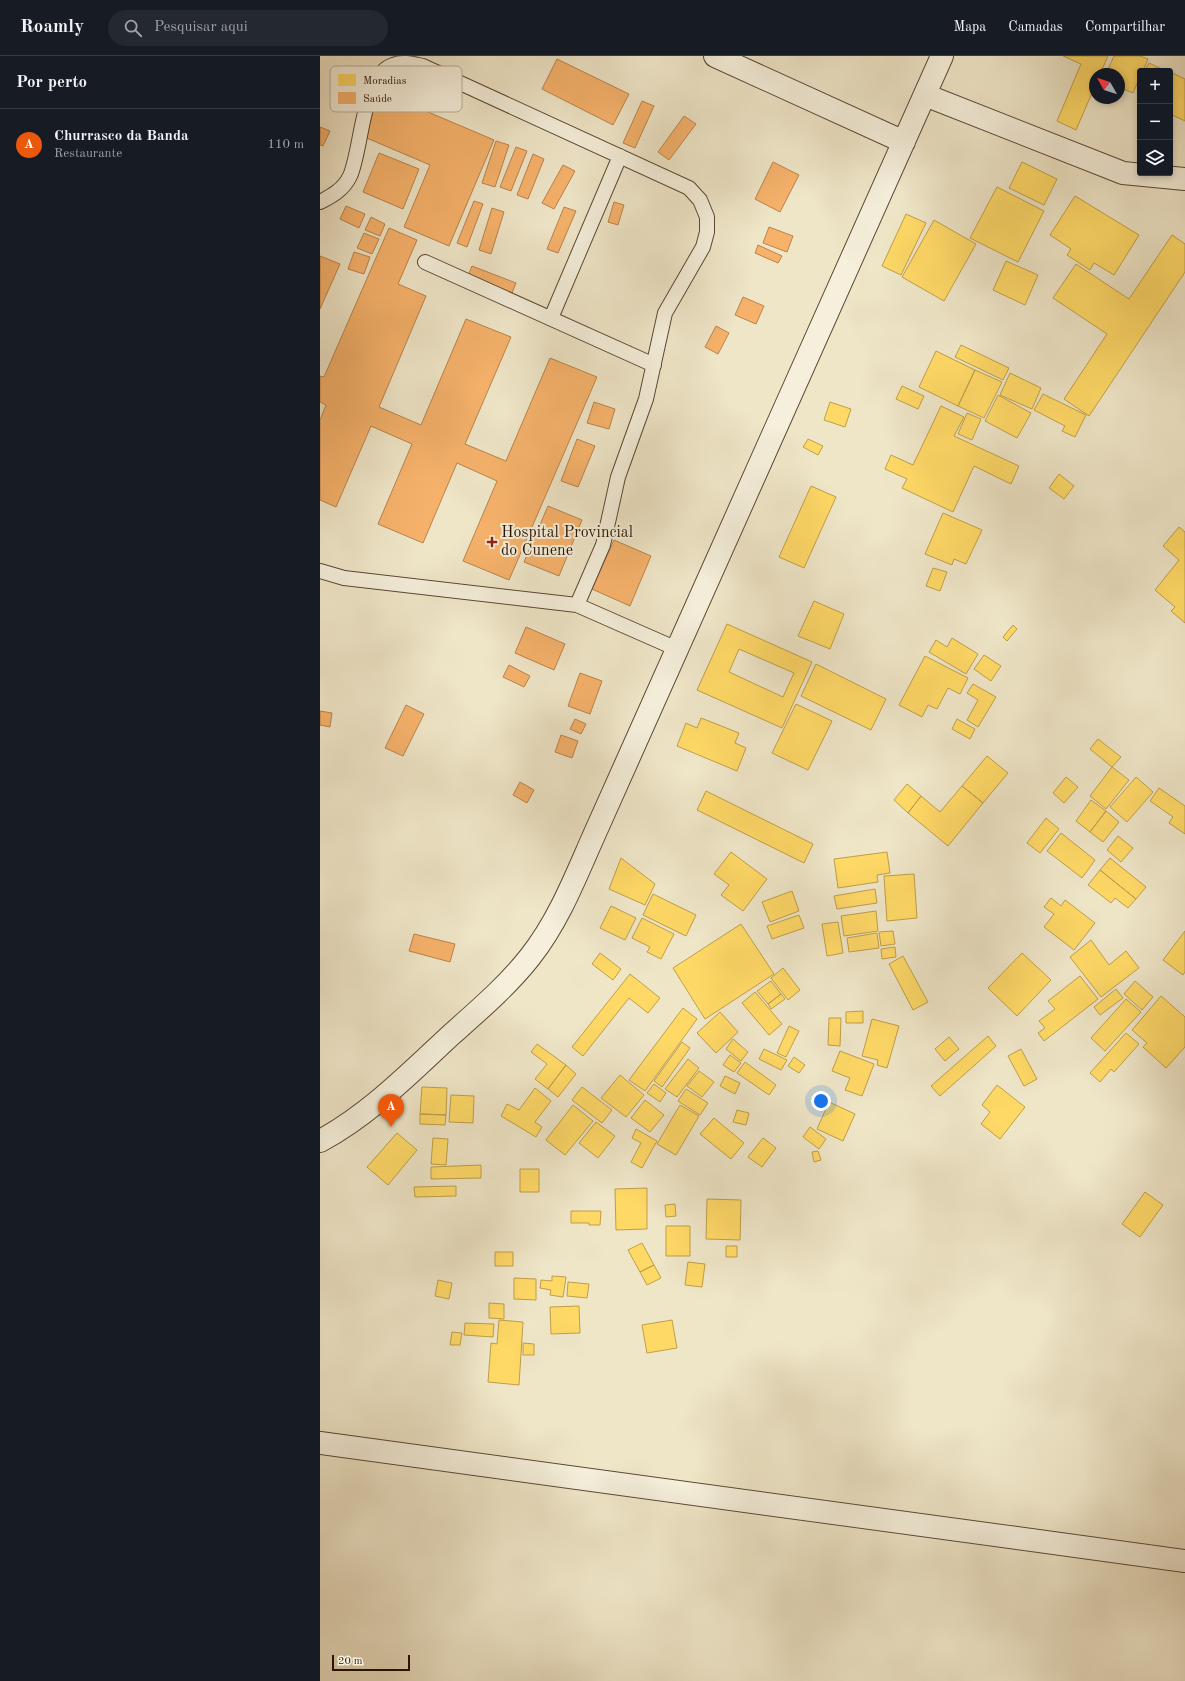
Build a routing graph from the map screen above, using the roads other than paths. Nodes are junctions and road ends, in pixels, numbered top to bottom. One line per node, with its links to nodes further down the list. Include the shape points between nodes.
1 (715, 56): 8 (street)
2 (942, 56): 6 (street)
3 (391, 66): 4 (lane, via 408,62)
4 (423, 66)
5 (462, 84): 9 (lane)
6 (925, 95): 8 (street); 10 (street, via 1123,173)
7 (366, 112): 11 (lane, via 349,177 335,195)
8 (904, 142): 17 (street)
9 (620, 156): 13 (lane); 14 (lane, via 689,188 700,200 706,217 707,232 703,247 665,313)
10 (1185, 179)
11 (320, 202)
12 (425, 262): 13 (lane)
13 (551, 318): 14 (lane)
14 (654, 365): 16 (lane, via 646,399 618,477 603,545)
15 (320, 571): 16 (lane, via 344,578)
16 (577, 605): 17 (lane)
17 (677, 649): 18 (street, via 572,885 555,920 531,957 468,1020 381,1099)
18 (320, 1141)
19 (320, 1443): 20 (street)
20 (1185, 1561)

